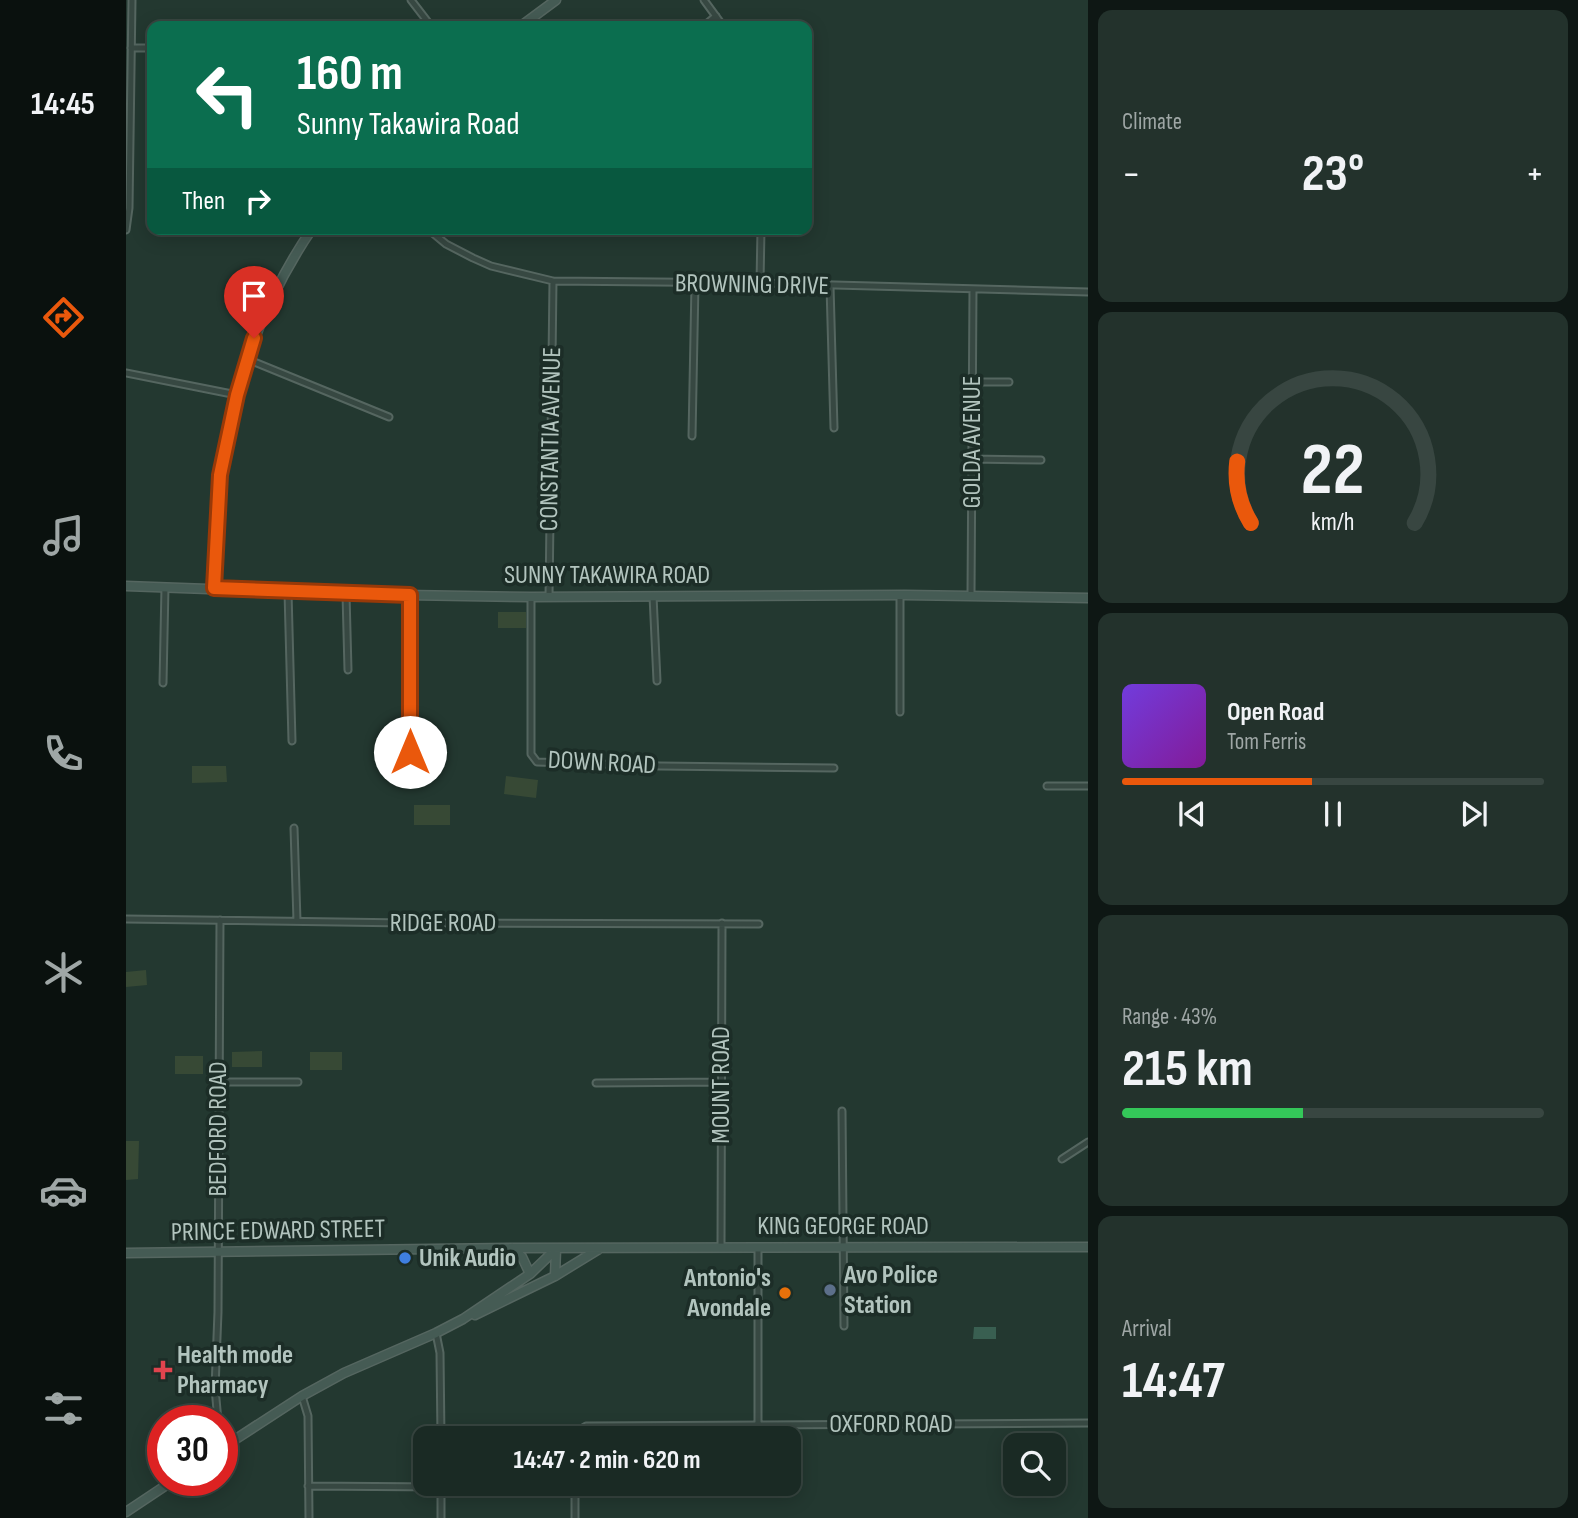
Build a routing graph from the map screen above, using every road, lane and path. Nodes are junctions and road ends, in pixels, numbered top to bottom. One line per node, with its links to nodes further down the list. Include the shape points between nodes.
1 (132, 0): 10 (street)
2 (411, 0): 6 (street)
3 (556, 0): 7 (main road)
4 (704, 0): 5 (street)
5 (716, 16): 8 (street); 9 (street)
6 (427, 21)
7 (528, 21)
8 (710, 21)
9 (720, 21)
10 (131, 48): 11 (street); 12 (street)
11 (147, 48)
12 (126, 230)
13 (308, 235): 22 (main road, via 262,318)
14 (435, 235): 16 (street, BROWNING DRIVE, via 491,266)
15 (761, 235): 17 (street)
16 (553, 281): 18 (street, BROWNING DRIVE); 42 (street, CONSTANTIA AVENUE)
17 (760, 283): 18 (street, BROWNING DRIVE); 19 (street, BROWNING DRIVE)
18 (695, 284): 29 (street)
19 (830, 286): 20 (street, BROWNING DRIVE); 28 (street)
20 (973, 289): 21 (street, BROWNING DRIVE); 24 (street, GOLDA AVENUE)
21 (1088, 292)
22 (247, 359): 26 (main road); 27 (street)
23 (126, 373): 26 (street)
24 (972, 382): 25 (street); 30 (street, GOLDA AVENUE)
25 (1009, 382)
26 (237, 395): 34 (main road, via 217,497)
27 (389, 417)
28 (834, 428)
29 (692, 436)
30 (972, 459): 31 (street); 39 (street, GOLDA AVENUE)
31 (1041, 460)
32 (126, 586): 33 (main road, SUNNY TAKAWIRA ROAD)
33 (165, 587): 34 (main road, SUNNY TAKAWIRA ROAD); 46 (street)
34 (214, 588): 35 (main road, SUNNY TAKAWIRA ROAD)
35 (288, 592): 36 (main road, SUNNY TAKAWIRA ROAD); 48 (street)
36 (346, 594): 37 (main road, SUNNY TAKAWIRA ROAD); 44 (street)
37 (410, 595): 41 (main road, SUNNY TAKAWIRA ROAD); 49 (street)
38 (900, 595): 39 (main road, SUNNY TAKAWIRA ROAD); 40 (main road, SUNNY TAKAWIRA ROAD); 47 (street)
39 (971, 595): 43 (main road, SUNNY TAKAWIRA ROAD)
40 (653, 596): 42 (main road, SUNNY TAKAWIRA ROAD); 45 (street)
41 (531, 597): 42 (main road, SUNNY TAKAWIRA ROAD); 50 (street, DOWN ROAD, via 531,754 537,762)
42 (549, 597)
43 (1088, 597)
44 (348, 670)
45 (657, 681)
46 (163, 682)
47 (900, 712)
48 (292, 741)
49 (410, 752)
50 (834, 768)
51 (1047, 786): 52 (street)
52 (1088, 786)
53 (294, 828): 56 (street)
54 (126, 919): 55 (street, RIDGE ROAD)
55 (220, 920): 56 (street, RIDGE ROAD); 59 (street, BEDFORD ROAD)
56 (297, 922): 57 (street, RIDGE ROAD)
57 (722, 923): 58 (street, RIDGE ROAD); 61 (street, MOUNT ROAD)
58 (759, 924)
59 (218, 1082): 60 (street); 73 (street, BEDFORD ROAD)
60 (298, 1082)
61 (721, 1082): 62 (street); 70 (street, MOUNT ROAD)
62 (596, 1083)
63 (842, 1111): 67 (street)
64 (1088, 1142): 65 (street)
65 (1062, 1159)
66 (758, 1247): 67 (main road, KING GEORGE ROAD); 70 (main road, KING GEORGE ROAD); 83 (street)
67 (844, 1247): 68 (main road, KING GEORGE ROAD); 78 (street)
68 (1088, 1247)
69 (512, 1248): 71 (main road, PRINCE EDWARD STREET); 73 (main road, PRINCE EDWARD STREET); 75 (main road)
70 (722, 1248): 72 (main road, KING GEORGE ROAD)
71 (555, 1249): 72 (main road, PRINCE EDWARD STREET); 75 (main road); 76 (main road)
72 (599, 1249): 76 (main road)
73 (218, 1251): 74 (main road, PRINCE EDWARD STREET); 81 (street, BEDFORD ROAD)
74 (126, 1253)
75 (530, 1274): 77 (main road)
76 (555, 1276): 77 (main road)
77 (463, 1319): 79 (main road)
78 (844, 1326)
79 (436, 1333): 80 (main road); 84 (street)
80 (302, 1396): 86 (main road); 88 (street, via 308,1416)
81 (217, 1405)
82 (1088, 1423): 83 (street, OXFORD ROAD)
83 (758, 1424): 85 (street, OXFORD ROAD)
84 (441, 1426)
85 (586, 1426)
86 (238, 1437)
87 (413, 1485): 88 (street)
88 (308, 1486): 93 (street)
89 (150, 1496): 92 (main road)
90 (441, 1496): 94 (street)
91 (575, 1496): 95 (street)
92 (126, 1512)
93 (309, 1518)
94 (441, 1518)
95 (575, 1518)

